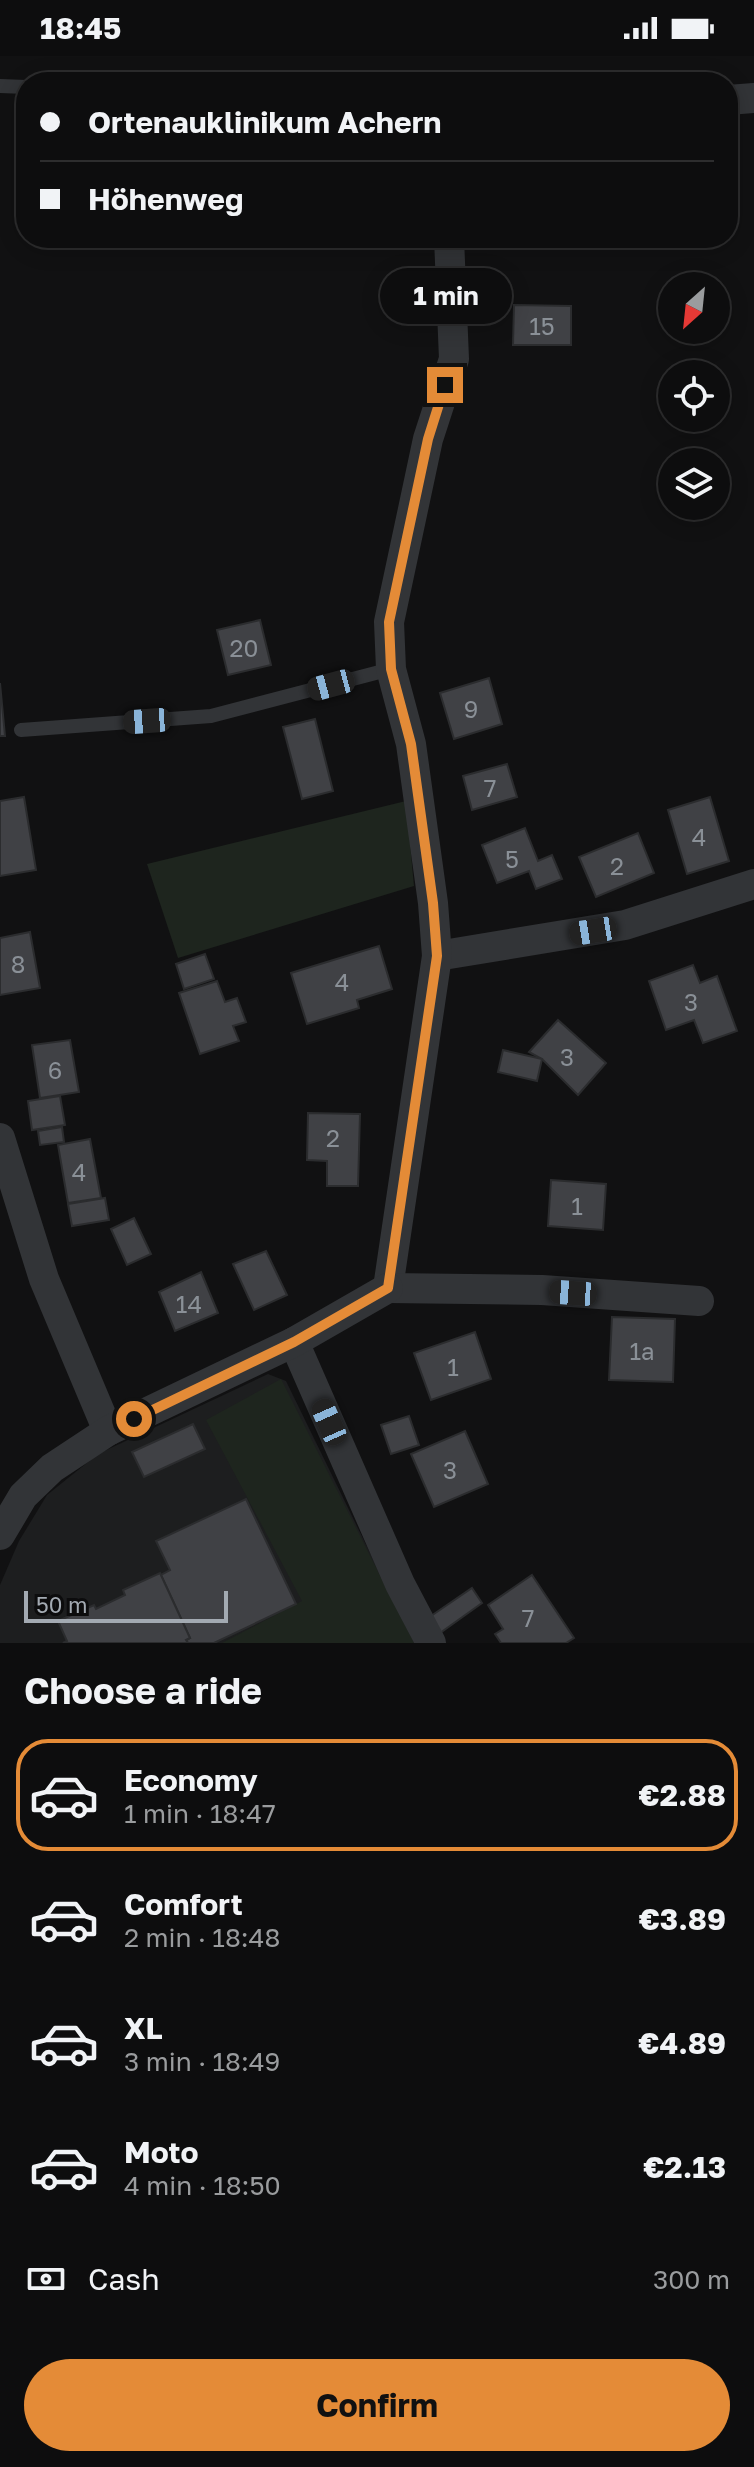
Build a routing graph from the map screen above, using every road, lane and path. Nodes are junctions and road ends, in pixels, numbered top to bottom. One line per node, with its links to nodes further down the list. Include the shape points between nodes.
1 (449, 248): 2 (street, via 454,359 428,439 389,622)
2 (391, 669): 3 (lane, via 211,716); 5 (street, via 411,744)
3 (21, 730)
4 (754, 884): 5 (street, via 625,925)
5 (437, 956): 7 (street)
6 (0, 1138): 10 (street, via 44,1279)
7 (388, 1288): 8 (street, via 542,1290); 9 (street)
8 (699, 1301)
9 (294, 1342): 10 (street); 12 (street)
10 (108, 1431): 11 (street, via 52,1468 23,1496)
11 (0, 1535)
12 (431, 1643)

